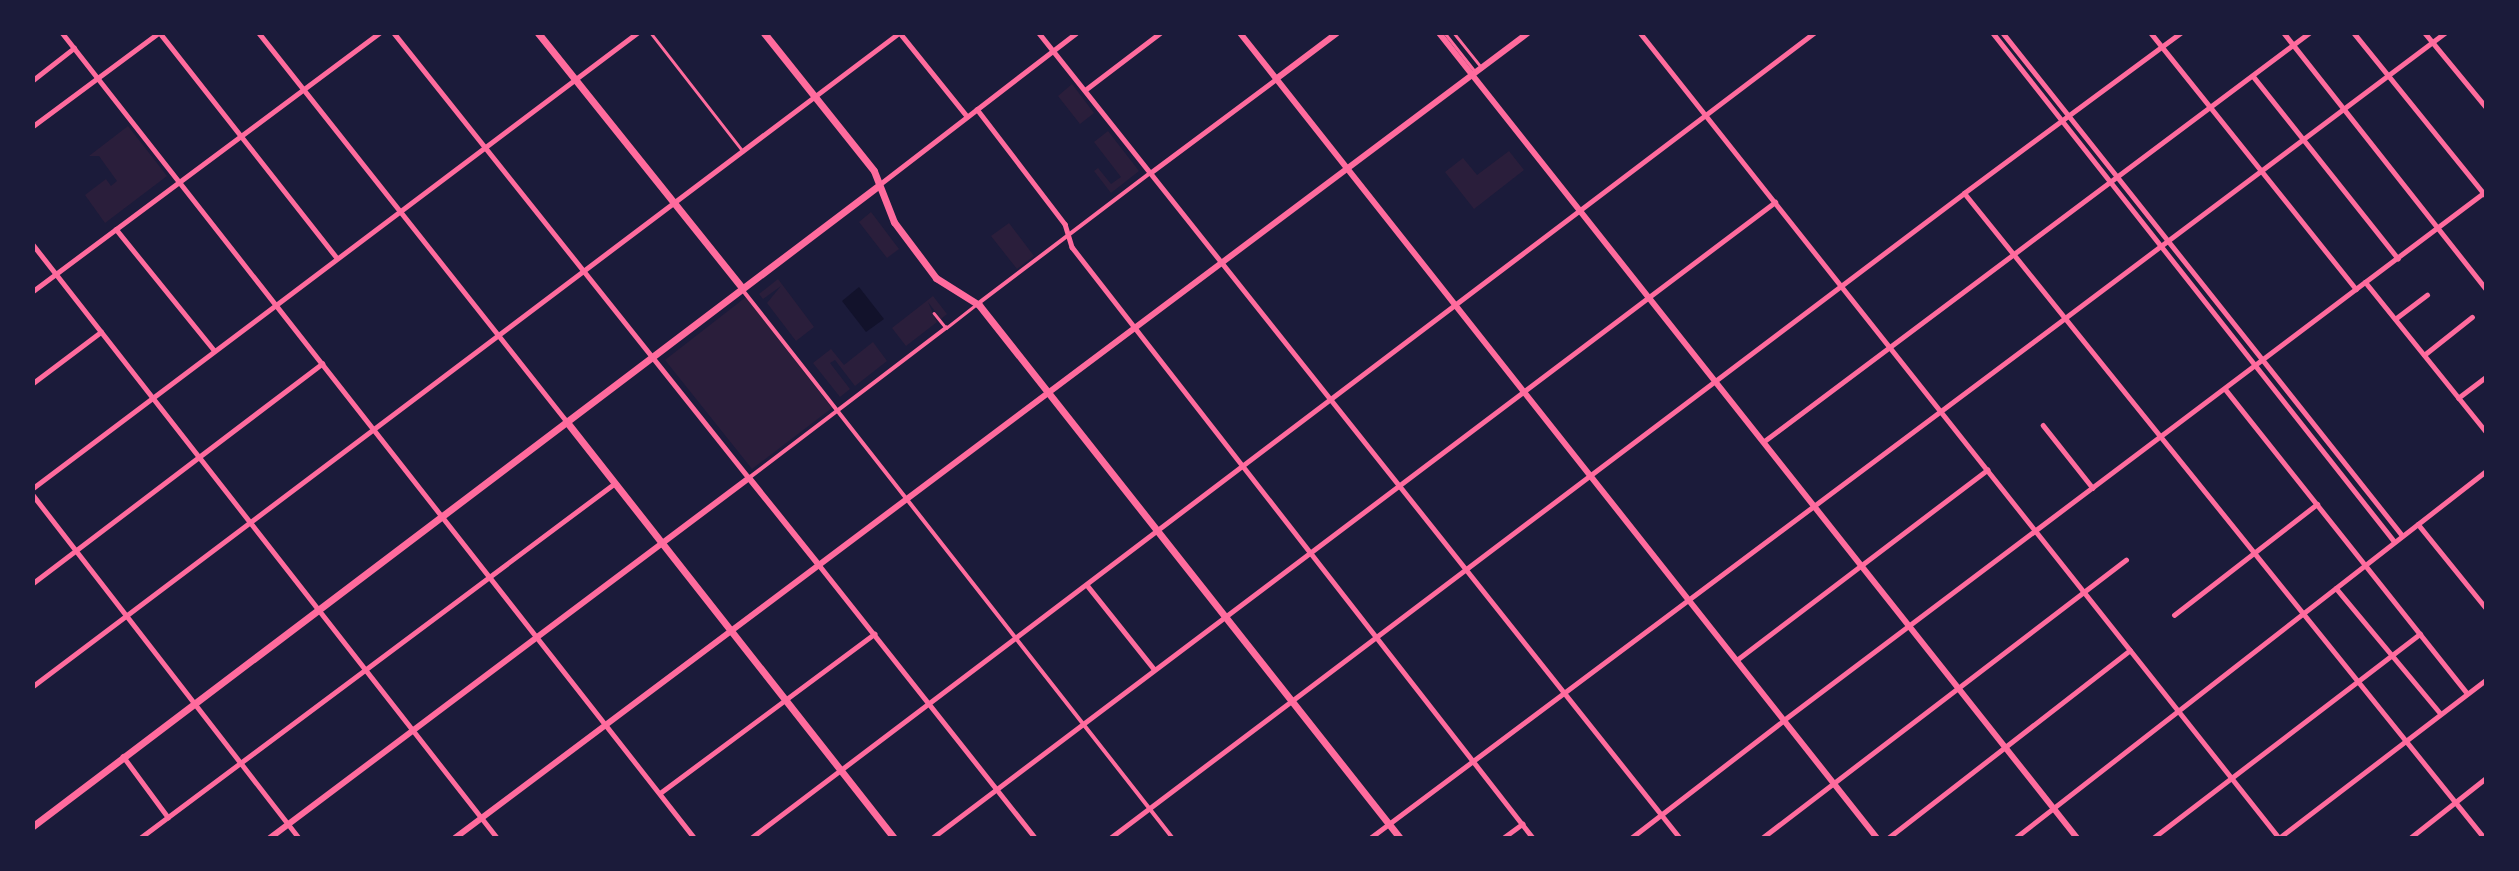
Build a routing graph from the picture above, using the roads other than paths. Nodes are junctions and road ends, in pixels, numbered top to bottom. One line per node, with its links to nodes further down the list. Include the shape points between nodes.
1 (62, 33): 34 (street)
2 (159, 33): 39 (street); 55 (street)
3 (258, 33): 44 (street)
4 (379, 33): 44 (street)
5 (394, 33): 57 (street)
6 (538, 33): 42 (main road)
7 (637, 33): 42 (street)
8 (651, 33): 58 (lane)
9 (764, 33): 45 (main road)
10 (900, 33): 45 (street); 50 (street)
11 (1039, 33): 35 (street)
12 (1076, 33): 35 (street)
13 (1160, 33): 43 (street)
14 (1240, 33): 40 (main road)
15 (1337, 33): 40 (main road)
16 (1439, 33): 36 (main road)
17 (1445, 33): 36 (lane)
18 (1454, 33): 36 (lane)
19 (1528, 33): 36 (main road)
20 (1640, 33): 51 (street)
21 (1814, 33): 51 (street)
22 (1993, 33): 53 (street)
23 (2003, 33): 52 (street)
24 (2151, 33): 33 (street)
25 (2180, 33): 33 (street)
26 (2284, 33): 32 (street)
27 (2309, 33): 32 (street)
28 (2354, 33): 38 (street)
29 (2425, 33): 31 (street)
30 (2445, 33): 31 (street)
31 (2433, 43): 38 (street); 47 (street)
32 (2294, 46): 37 (street); 49 (street)
33 (2162, 47): 46 (street); 52 (street)
34 (74, 48): 39 (street); 41 (street)
35 (1053, 50): 43 (street); 48 (street)
36 (1477, 72): 59 (main road); 71 (main road)
37 (2253, 76): 46 (street); 56 (street)
38 (2388, 76): 49 (street); 67 (street)
39 (97, 78): 54 (street); 63 (street)
40 (1276, 79): 59 (main road); 61 (street)
41 (33, 80)
42 (576, 81): 57 (street); 69 (main road)
43 (1085, 90): 61 (street)
44 (302, 91): 55 (street); 70 (street)
45 (815, 97): 58 (street); 65 (main road, via 874,171)
46 (2209, 107): 60 (street); 62 (street)
47 (2486, 107)
48 (977, 109): 50 (street); 74 (street, via 1065,224)
49 (2344, 109): 56 (street); 72 (street)
50 (967, 116): 65 (street)
51 (1706, 116): 68 (street); 71 (street)
52 (2070, 117): 53 (street); 62 (street)
53 (2064, 121): 64 (street); 66 (street)
54 (33, 126)
55 (242, 135): 63 (street); 79 (street)
56 (2303, 140): 60 (street); 80 (street)
57 (486, 147): 70 (street); 82 (street)
58 (743, 151): 69 (street)
59 (1348, 167): 81 (main road); 93 (main road)
60 (2261, 172): 75 (street); 87 (street)
61 (1150, 173): 74 (street); 81 (street)
62 (2118, 177): 64 (street); 75 (street)
63 (178, 182): 73 (street); 94 (street)
64 (2112, 182): 77 (street); 78 (street)
65 (878, 186): 86 (main road); 92 (main road, via 894,222 936,278)
66 (1964, 193): 78 (street); 85 (street)
67 (2485, 193): 72 (street)
68 (1775, 202): 85 (street); 91 (street)
69 (674, 203): 82 (street); 86 (main road)
70 (399, 212): 79 (street); 102 (street)
71 (1581, 212): 91 (main road); 93 (street)
72 (2438, 228): 80 (street); 88 (street)
73 (116, 229): 83 (street); 104 (street)
74 (1068, 237): 92 (street); 99 (street)
75 (2168, 241): 77 (street); 107 (street)
76 (33, 245): 83 (street)
77 (2162, 245): 97 (street); 109 (street)
78 (2014, 255): 97 (street); 103 (street)
79 (337, 258): 94 (street)
80 (2398, 258): 84 (street)
81 (1221, 261): 99 (main road); 118 (street)
82 (584, 270): 102 (street); 106 (street)
83 (56, 274): 89 (street); 101 (street)
84 (2365, 282): 87 (street); 98 (street)
85 (1841, 286): 103 (street); 111 (street)
86 (742, 288): 106 (main road); 120 (street)
87 (2356, 289): 107 (street)
88 (2486, 289)
89 (33, 291)
90 (2427, 295): 98 (street)
91 (1649, 297): 111 (main road); 113 (street)
92 (977, 304): 100 (lane); 115 (main road)
93 (1457, 304): 113 (main road); 118 (street)
94 (276, 305): 104 (street); 108 (street)
95 (934, 313): 100 (lane)
96 (2472, 317): 105 (street)
97 (2065, 318): 119 (street); 126 (street)
98 (2395, 319): 105 (street)
99 (1134, 327): 115 (main road); 129 (street)
100 (946, 328): 120 (street)
101 (101, 332): 112 (street); 116 (street)
102 (498, 335): 121 (street); 124 (street)
103 (1890, 348): 119 (street); 127 (street)
104 (214, 350): 116 (street)
105 (2423, 356): 117 (street)
106 (651, 357): 121 (main road); 133 (street)
107 (2263, 360): 109 (street); 147 (street)
108 (323, 363): 124 (street); 128 (street)
109 (2256, 365): 114 (street); 148 (street)
110 (2486, 377): 117 (street)
111 (1715, 381): 127 (main road); 132 (street)
112 (33, 383)
113 (1525, 390): 132 (main road); 135 (street)
114 (2226, 390): 126 (street); 140 (street)
115 (1048, 393): 139 (main road); 145 (main road)
116 (153, 397): 128 (street); 136 (street)
117 (2458, 398): 122 (street)
118 (1330, 399): 129 (street); 135 (street)
119 (1939, 411): 130 (street); 141 (street)
120 (839, 412): 133 (street); 139 (street)
121 (566, 421): 134 (main road); 142 (main road)
122 (2483, 424): 125 (street)
123 (2043, 425): 137 (street)
124 (373, 429): 142 (street); 143 (street)
125 (2486, 432)
126 (2161, 438): 137 (street); 152 (street)
127 (1763, 442): 141 (main road)
128 (199, 457): 143 (street); 150 (street)
129 (1244, 467): 145 (street); 151 (street)
130 (1987, 470): 146 (street); 156 (street)
131 (2486, 471): 144 (street)
132 (1591, 475): 157 (street); 163 (main road)
133 (749, 478): 149 (main road); 155 (main road)
134 (615, 483): 149 (main road); 158 (street)
135 (1399, 485): 151 (street); 157 (street)
136 (33, 488)
137 (2094, 489): 146 (street)
138 (33, 495): 150 (street)
139 (908, 499): 155 (main road); 176 (street)
140 (2317, 504): 152 (street); 154 (street)
141 (1814, 506): 156 (main road); 163 (street)
142 (441, 515): 158 (street); 164 (main road)
143 (250, 522): 164 (street); 167 (street)
144 (2418, 523): 147 (street); 165 (street)
145 (1158, 532): 160 (street); 169 (main road)
146 (2036, 532): 162 (street); 170 (street)
147 (2402, 535): 148 (street)
148 (2394, 541): 154 (street)
149 (663, 543): 171 (main road); 175 (main road)
150 (75, 550): 159 (street); 167 (street)
151 (1310, 552): 169 (street); 174 (street)
152 (2254, 553): 166 (street); 168 (street)
153 (2126, 560): 162 (street)
154 (2365, 564): 161 (street); 173 (street)
155 (819, 565): 171 (main road); 172 (street)
156 (1861, 566): 170 (main road); 179 (street)
157 (1465, 570): 174 (street); 187 (street)
158 (490, 577): 175 (street); 181 (street)
159 (33, 583)
160 (1087, 584): 176 (street); 180 (street)
161 (2336, 587): 166 (street); 178 (street)
162 (2085, 593): 177 (street); 185 (street)
163 (1689, 599): 179 (main road); 187 (street)
164 (316, 607): 181 (street); 189 (main road)
165 (2486, 608)
166 (2303, 613): 183 (street); 192 (street)
167 (126, 615): 184 (street); 189 (street)
168 (2174, 615)
169 (1225, 616): 180 (street); 190 (main road)
170 (1910, 627): 185 (main road); 194 (street)
171 (730, 630): 188 (main road); 196 (main road)
172 (874, 634): 188 (street); 191 (street)
173 (2420, 634): 178 (street); 186 (street)
174 (1377, 636): 190 (street); 201 (street)
175 (538, 637): 196 (street); 197 (main road)
176 (1016, 637): 191 (street); 195 (street)
177 (2130, 650): 192 (street); 199 (street)
178 (2392, 655): 183 (street); 193 (street)
179 (1738, 659): 194 (main road)
180 (1154, 669): 195 (street)
181 (366, 670): 197 (street); 202 (street)
182 (2486, 680): 186 (street)
183 (2358, 682): 198 (street); 204 (street)
184 (33, 686)
185 (1959, 689): 199 (main road); 206 (street)
186 (2467, 693): 193 (street)
187 (1563, 694): 201 (street); 212 (street)
188 (784, 699): 203 (main road); 208 (street)
189 (192, 701): 200 (main road); 202 (street)
190 (1292, 701): 210 (street); 217 (main road)
191 (929, 704): 203 (street); 207 (street)
192 (2178, 710): 204 (street); 211 (street)
193 (2441, 713): 198 (street)
194 (1785, 719): 206 (main road); 212 (street)
195 (1083, 723): 207 (street); 210 (street)
196 (606, 725): 208 (street); 214 (main road)
197 (413, 731): 214 (street); 216 (main road)
198 (2405, 740): 209 (street); 243 (street)
199 (2005, 747): 211 (main road); 239 (street)
200 (122, 756): 213 (street); 218 (main road)
201 (1473, 760): 215 (street); 217 (street)
202 (241, 764): 213 (street); 216 (street)
203 (841, 771): 225 (street); 226 (main road)
204 (2232, 778): 242 (street); 243 (street)
205 (2486, 778): 209 (street)
206 (1834, 782): 237 (street); 238 (main road)
207 (996, 789): 227 (street); 228 (street)
208 (660, 793): 224 (street)
209 (2455, 802): 244 (street); 245 (street)
210 (1150, 808): 229 (street); 230 (street)
211 (2053, 808): 240 (street); 241 (main road)
212 (1662, 814): 235 (street); 236 (street)
213 (168, 817): 219 (street)
214 (481, 817): 222 (main road); 223 (street)
215 (1522, 823): 233 (street); 234 (street)
216 (288, 824): 220 (main road); 221 (street)
217 (1388, 824): 231 (street); 232 (main road)
218 (33, 826)
219 (139, 838)
220 (270, 838)
221 (299, 838)
222 (455, 838)
223 (497, 838)
224 (694, 838)
225 (751, 838)
226 (894, 838)
227 (932, 838)
228 (1035, 838)
229 (1110, 838)
230 (1173, 838)
231 (1370, 838)
232 (1400, 838)
233 (1503, 838)
234 (1534, 838)
235 (1631, 838)
236 (1681, 838)
237 (1762, 838)
238 (1877, 838)
239 (1888, 838)
240 (2015, 838)
241 (2077, 838)
242 (2153, 838)
243 (2279, 838)
244 (2410, 838)
245 (2484, 838)

